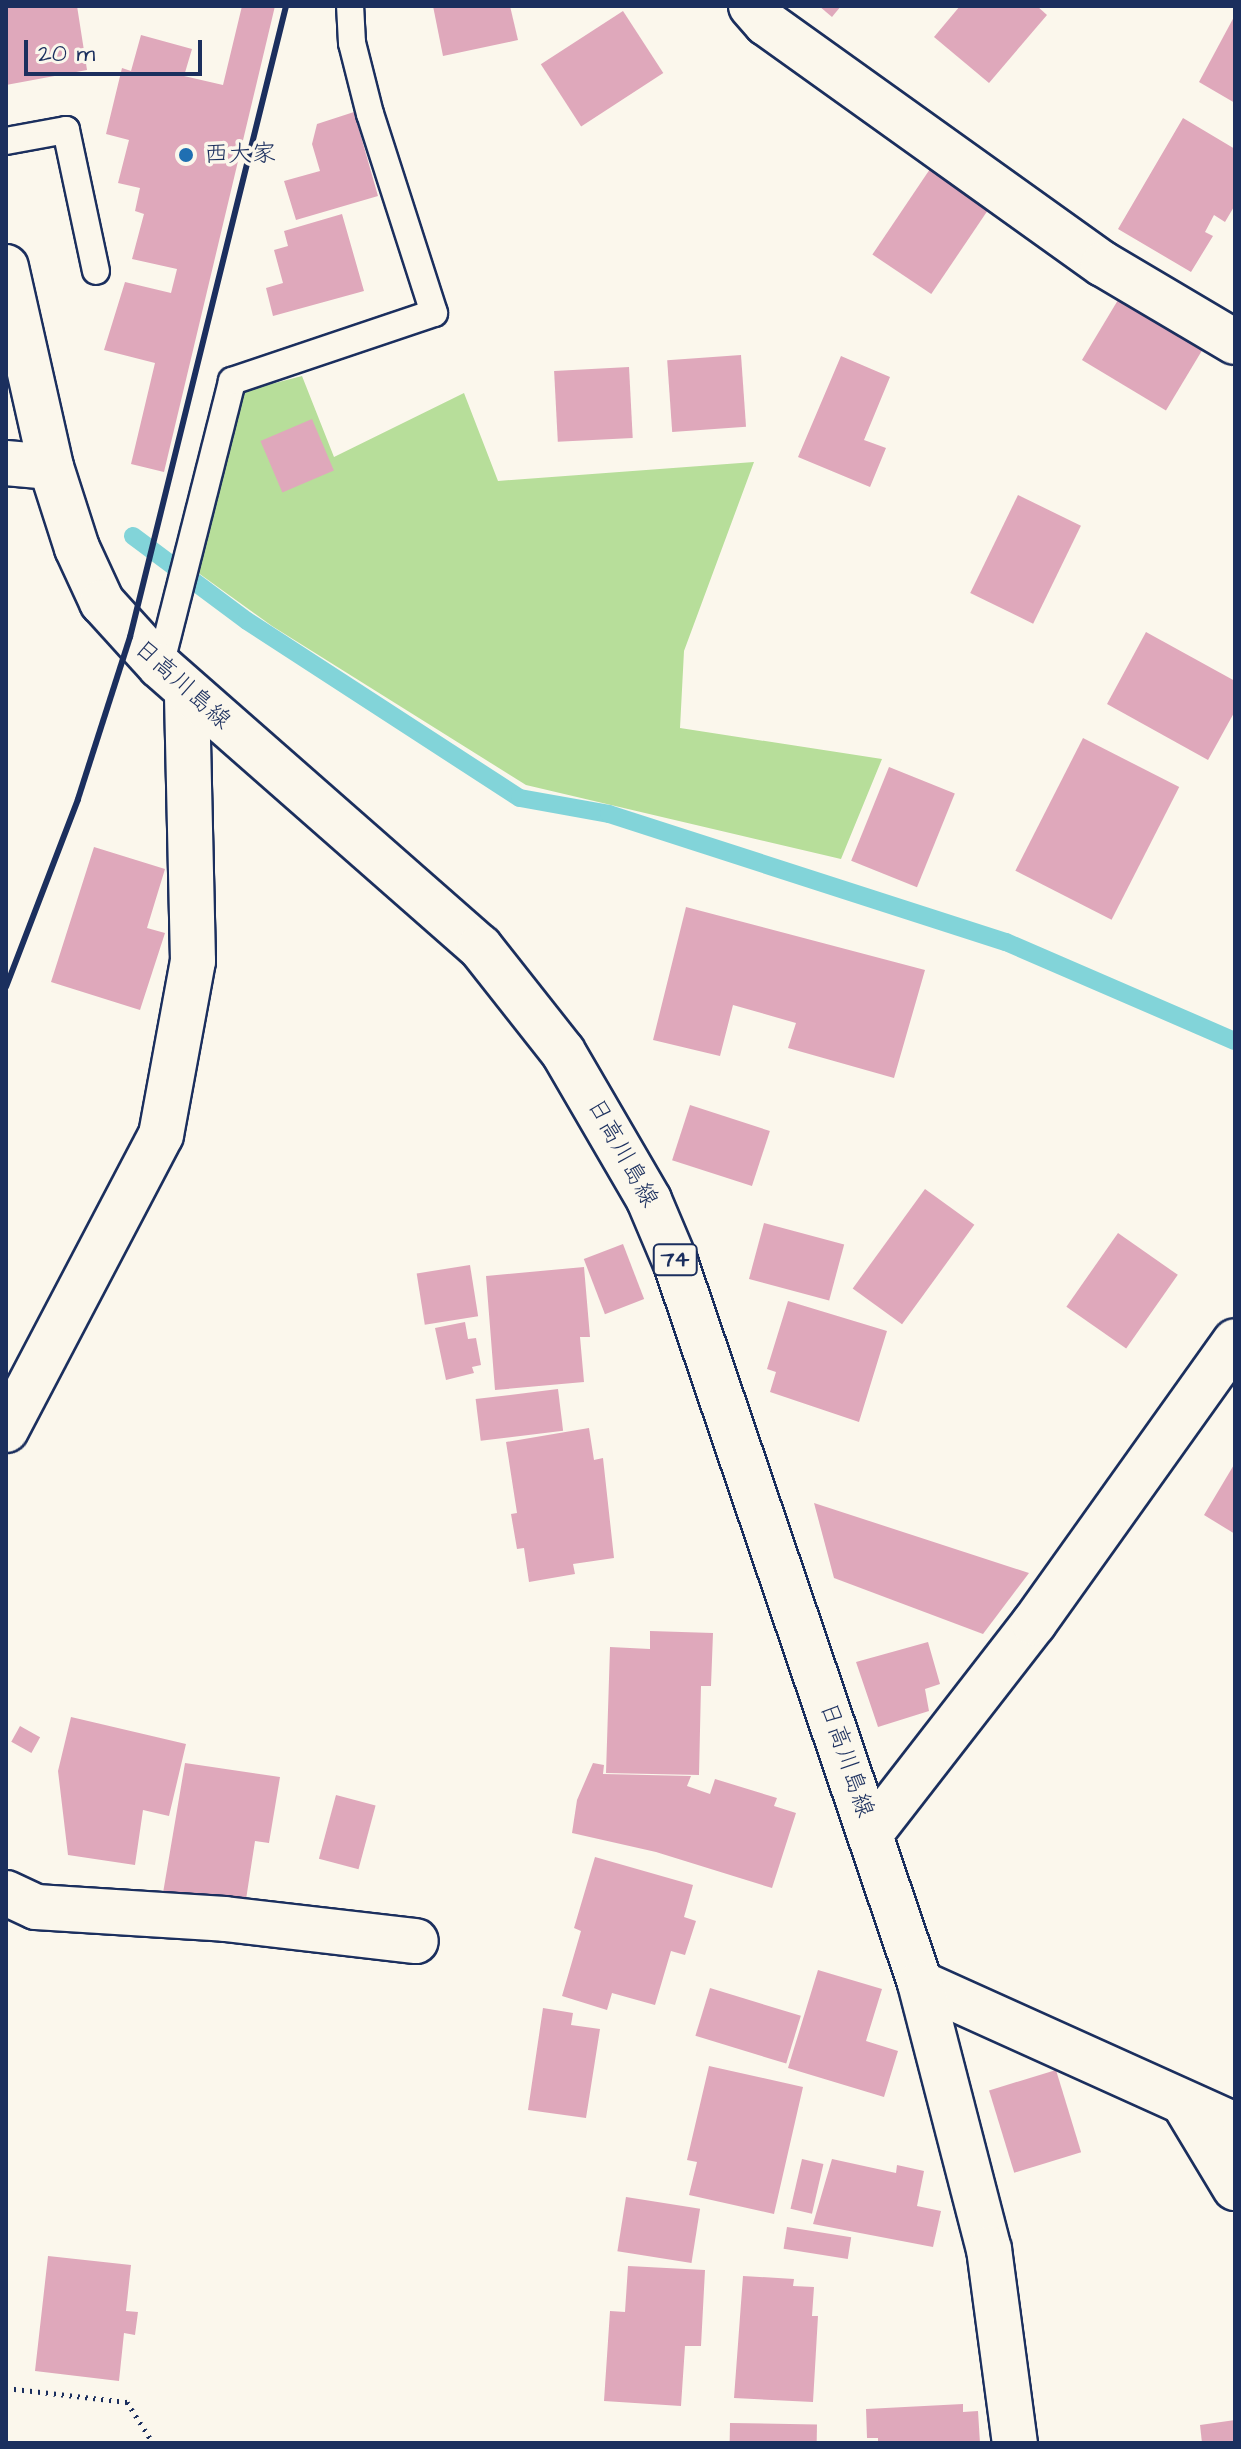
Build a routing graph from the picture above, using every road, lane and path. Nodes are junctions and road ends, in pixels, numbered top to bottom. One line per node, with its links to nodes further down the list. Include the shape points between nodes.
1 (350, 6): 9 (lane, via 352,43 370,114 434,313 232,381)
2 (751, 6): 6 (street, via 766,23 1090,255)
3 (6, 141): 5 (lane, via 66,130)
4 (6, 267): 8 (street, 日高川島線 / 74)
5 (96, 271)
6 (1235, 342)
7 (6, 463): 8 (street)
8 (51, 467): 9 (street, 日高川島線 / 74, via 77,548 102,602)
9 (174, 679): 11 (street, via 193,961 161,1135); 12 (street, 日高川島線 / 74, via 480,947 521,993 599,1109 676,1264)
10 (1235, 1341): 12 (street, via 1034,1623)
11 (6, 1430)
12 (871, 1833): 15 (street, 日高川島線 / 74)
13 (6, 1893): 14 (street, via 36,1907 225,1919)
14 (416, 1941)
15 (920, 1983): 16 (street); 21 (street, 日高川島線 / 74, via 989,2249)
16 (1185, 2105): 17 (street); 18 (street)
17 (1235, 2125)
18 (1235, 2188)
19 (6, 2388): 20 (path, via 127,2402)
20 (153, 2443)
21 (1015, 2443)

